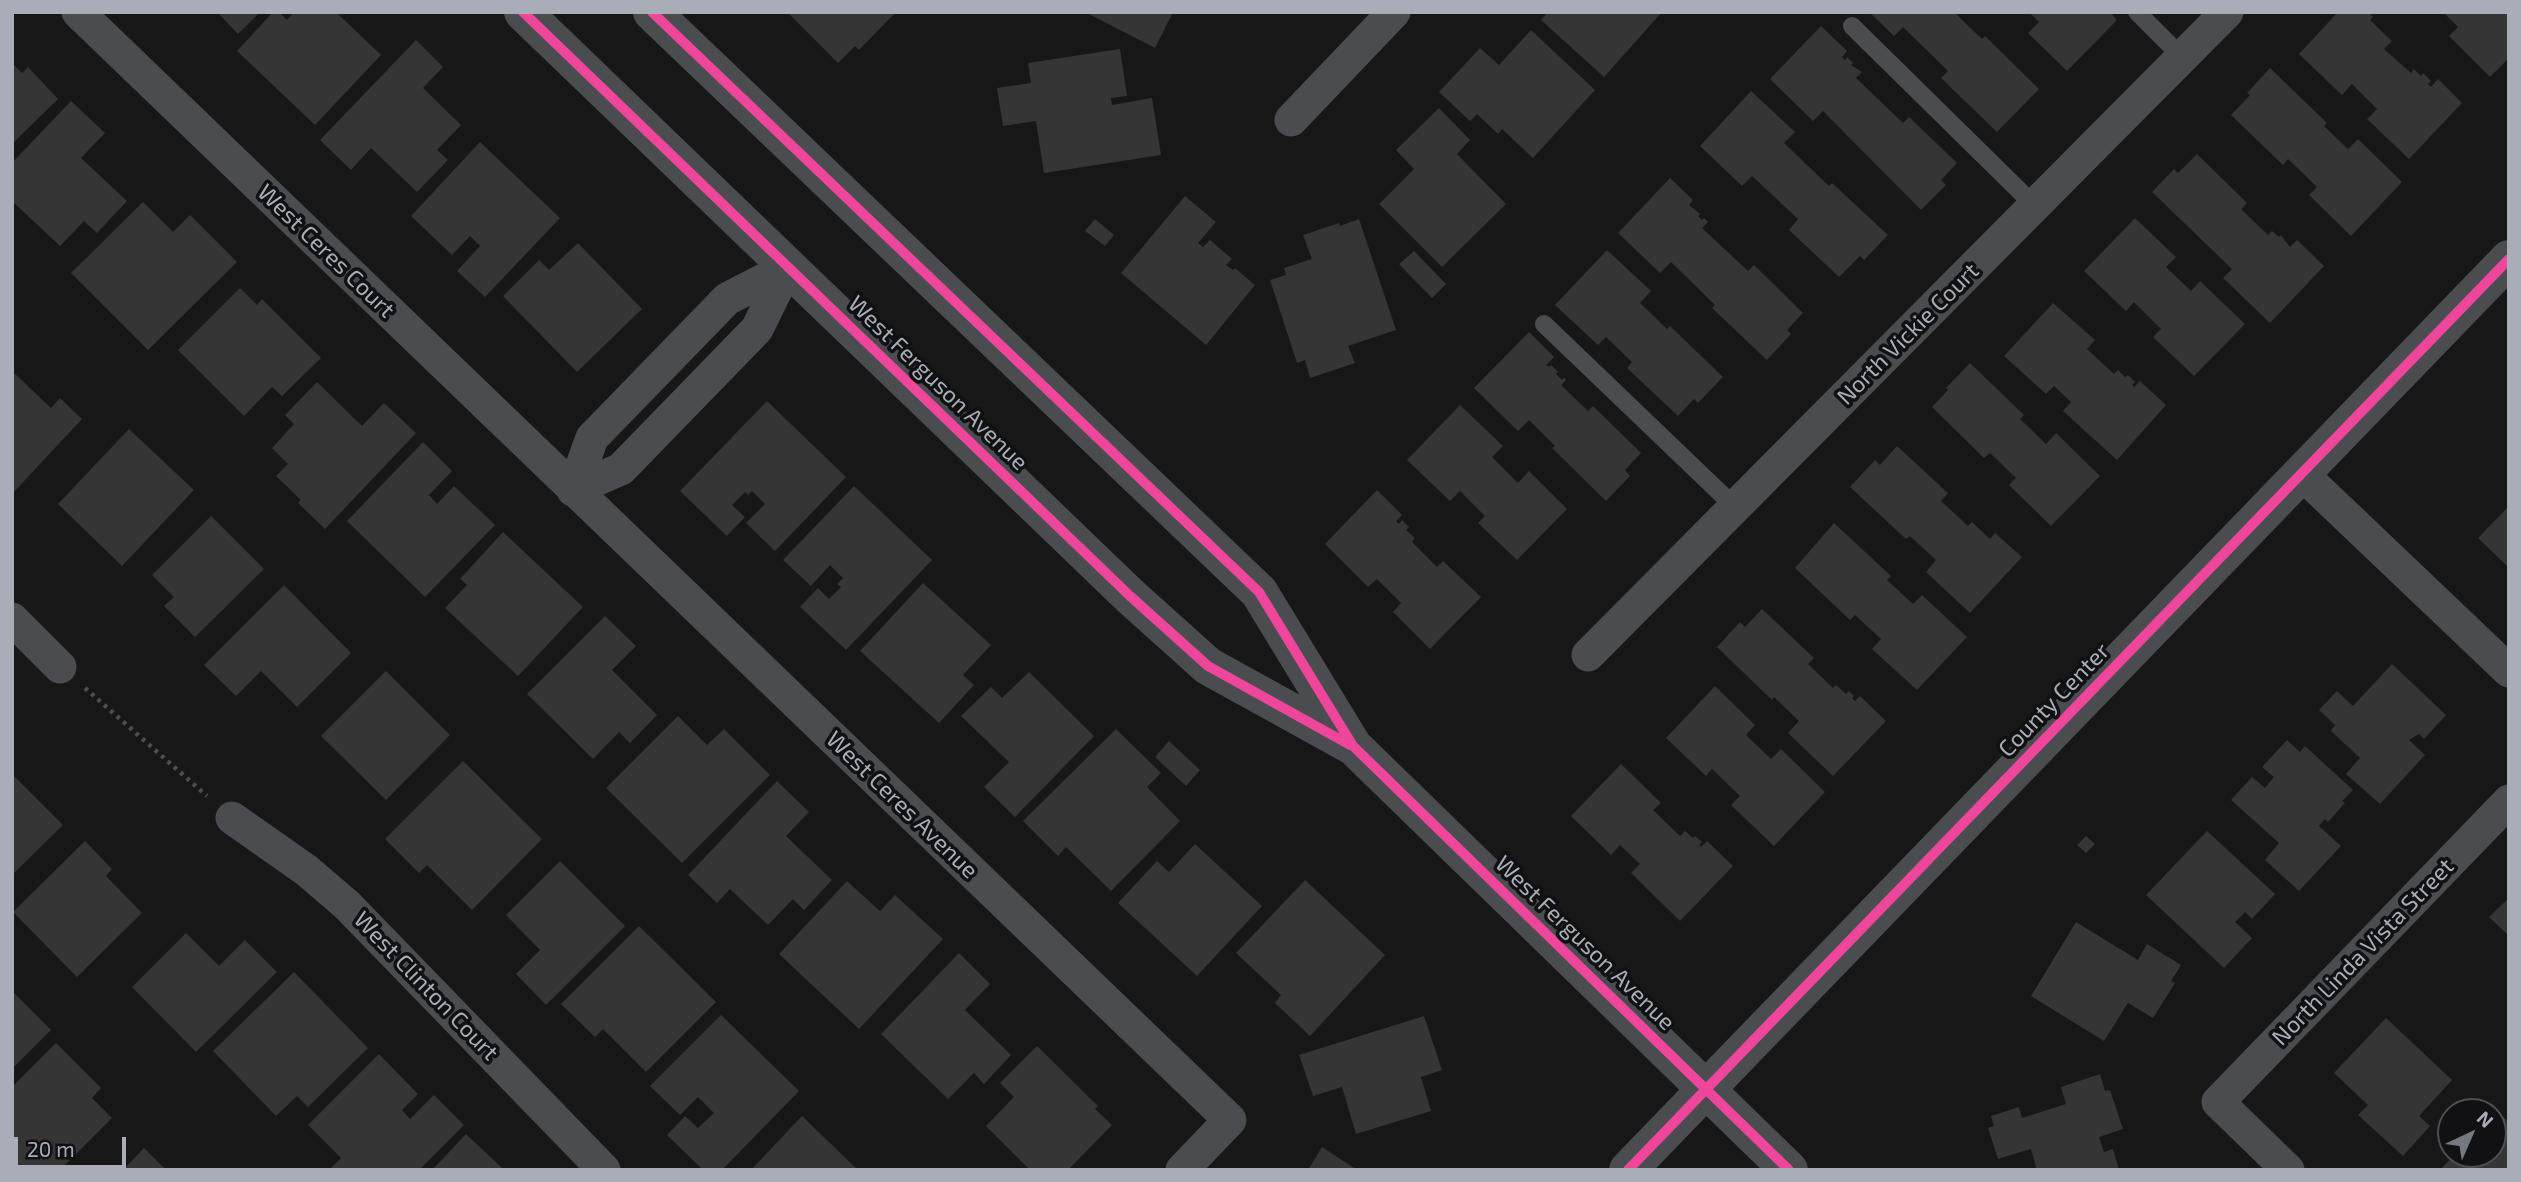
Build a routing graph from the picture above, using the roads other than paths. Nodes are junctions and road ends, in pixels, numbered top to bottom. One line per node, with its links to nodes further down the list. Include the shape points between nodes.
1 (78, 12): 15 (street, West Ceres Court)
2 (523, 12): 12 (street, West Ferguson Avenue)
3 (652, 12): 21 (street, West Ferguson Avenue, via 1259,592)
4 (1394, 12): 9 (street)
5 (2137, 12): 8 (lane)
6 (2227, 12): 8 (street, North Vickie Court)
7 (1852, 26): 10 (lane)
8 (2182, 57): 10 (street, North Vickie Court)
9 (1291, 120)
10 (2035, 206): 16 (street, North Vickie Court)
11 (2509, 259): 14 (street, County Center)
12 (787, 268): 15 (street, via 727,299 592,438); 21 (street, West Ferguson Avenue, via 1209,666)
13 (1544, 324): 16 (lane)
14 (2302, 474): 20 (street); 24 (street, County Center)
15 (573, 490): 26 (street, West Ceres Avenue, via 1230,1119)
16 (1736, 508): 18 (street, North Vickie Court)
17 (12, 619): 19 (street)
18 (1588, 655)
19 (60, 667)
20 (2509, 671)
21 (1353, 746): 24 (street, West Ferguson Avenue)
22 (2509, 801): 29 (street, North Linda Vista Street, via 2218,1102)
23 (232, 818): 25 (street, West Clinton Court, via 347,905)
24 (1706, 1089): 27 (street, County Center); 28 (street, West Ferguson Avenue)
25 (604, 1170)
26 (1182, 1170)
27 (1628, 1170)
28 (1789, 1170)
29 (2288, 1170)

